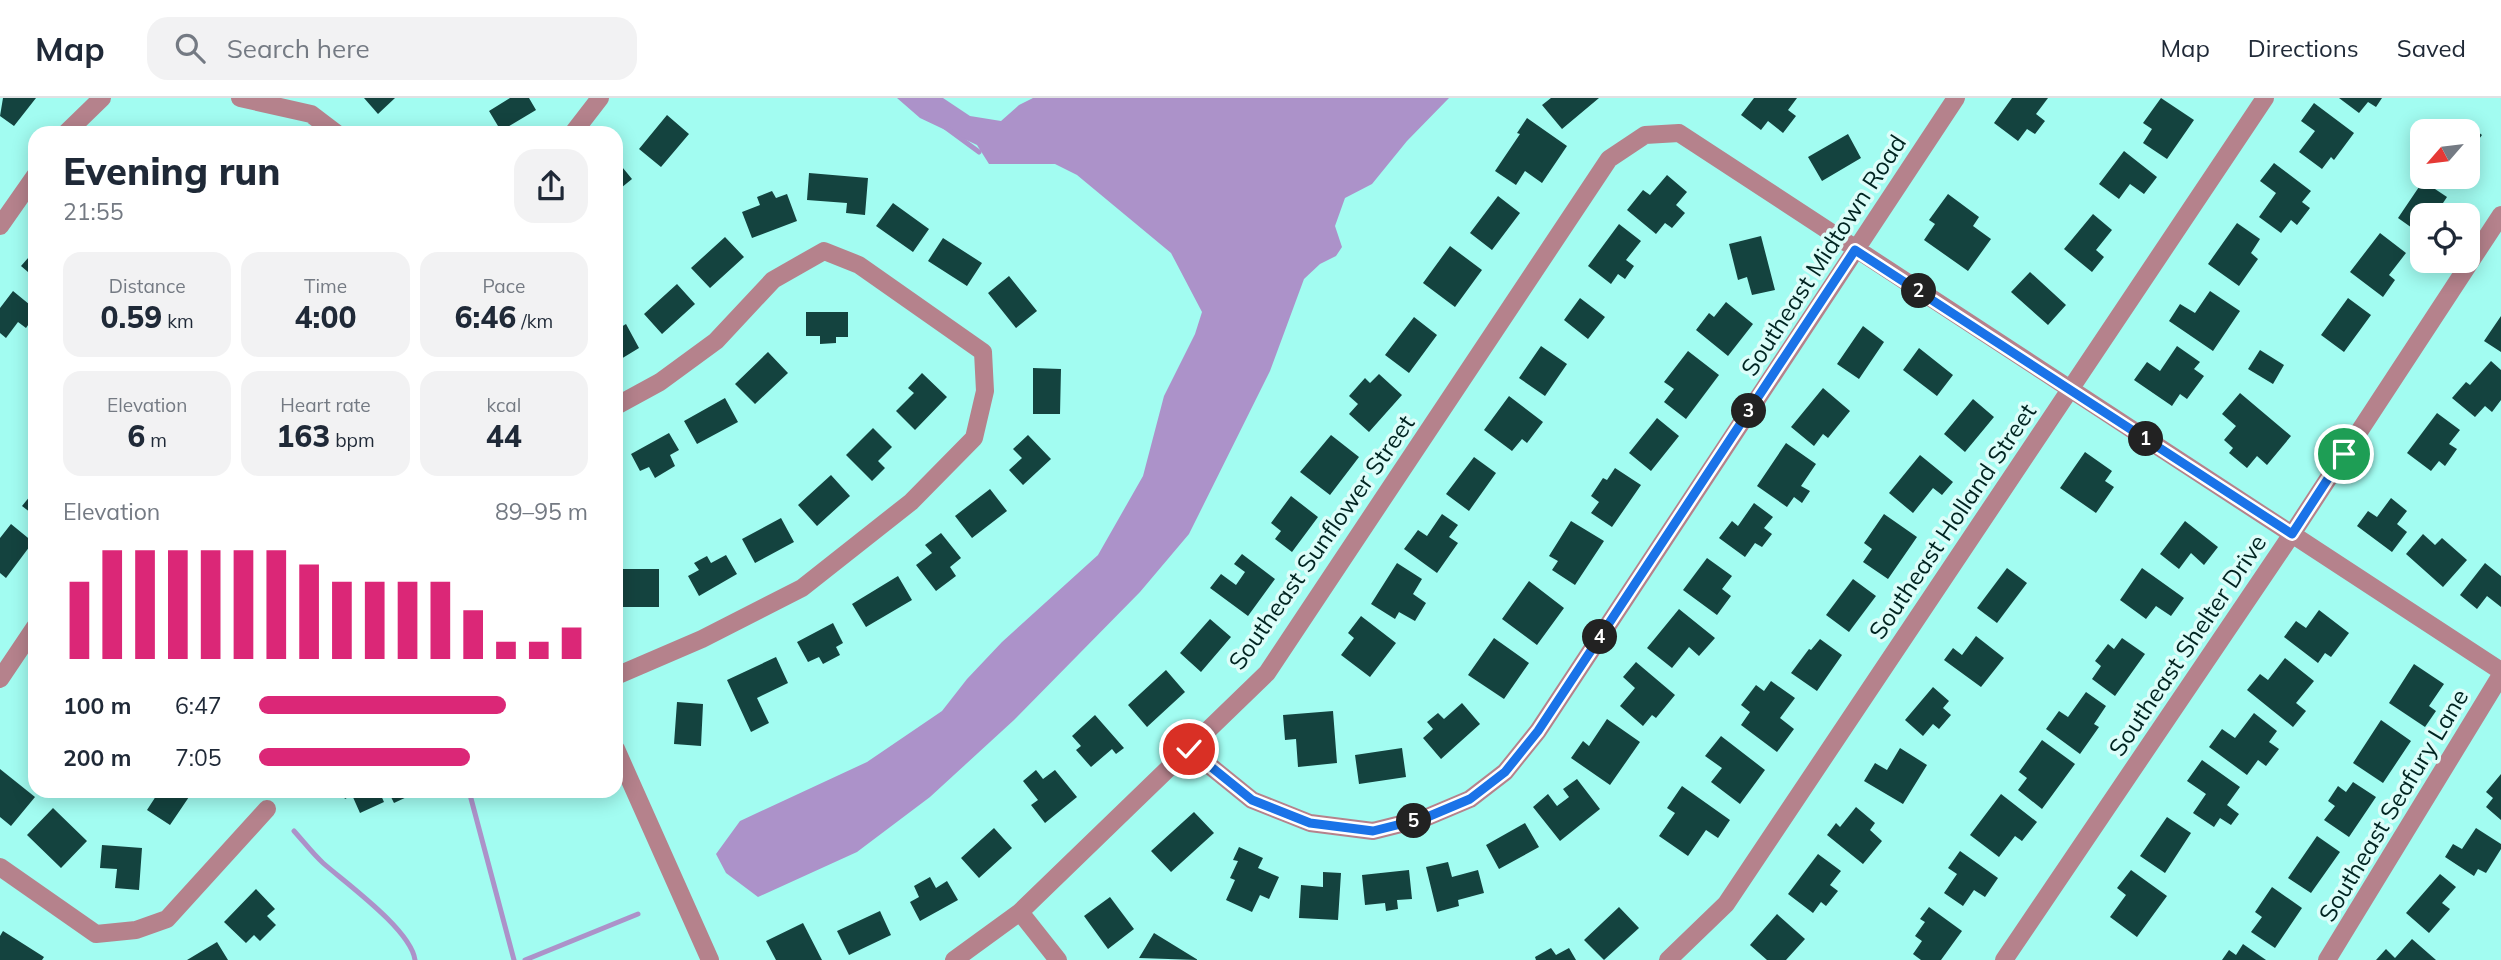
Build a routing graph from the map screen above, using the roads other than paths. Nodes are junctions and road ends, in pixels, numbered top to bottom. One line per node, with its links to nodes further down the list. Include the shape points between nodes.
1 (102, 98): 6 (street)
2 (240, 98): 7 (street, via 312,114)
3 (600, 98): 8 (street)
4 (1956, 98): 12 (street, Southeast Midtown Road)
5 (2265, 98): 13 (street, Southeast Holland Street)
6 (73, 126)
7 (327, 126)
8 (578, 126)
9 (28, 186): 11 (street)
10 (2501, 215): 15 (street, Southeast Shelter Drive)
11 (0, 226)
12 (1855, 250): 13 (street); 20 (street, Southeast Midtown Road, via 1538,731 1505,772 1470,799 1425,818 1373,831 1310,823 1252,800); 20 (street, Southeast Sunflower Street, via 1679,133 1645,135 1609,159 1266,673)
13 (2070, 390): 15 (street); 28 (street, Southeast Holland Street, via 1726,904)
14 (623, 402): 17 (street, via 716,341 773,280 824,251 859,265 983,352 985,391 974,438 911,502 802,587 702,639)
15 (2292, 534): 18 (street); 29 (street, Southeast Shelter Drive)
16 (28, 637): 19 (street)
17 (623, 673)
18 (2501, 673): 30 (street, Southeast Seafury Lane)
19 (0, 679)
20 (1189, 749): 24 (street, Southeast Sunflower Street)
21 (623, 765): 25 (street)
22 (267, 809): 23 (street, via 167,919 136,930 96,934)
23 (0, 867)
24 (1020, 912): 26 (street, Southeast Sunflower Street); 27 (street)
25 (710, 960)
26 (954, 960)
27 (1058, 960)
28 (1668, 960)
29 (2004, 960)
30 (2326, 960)

